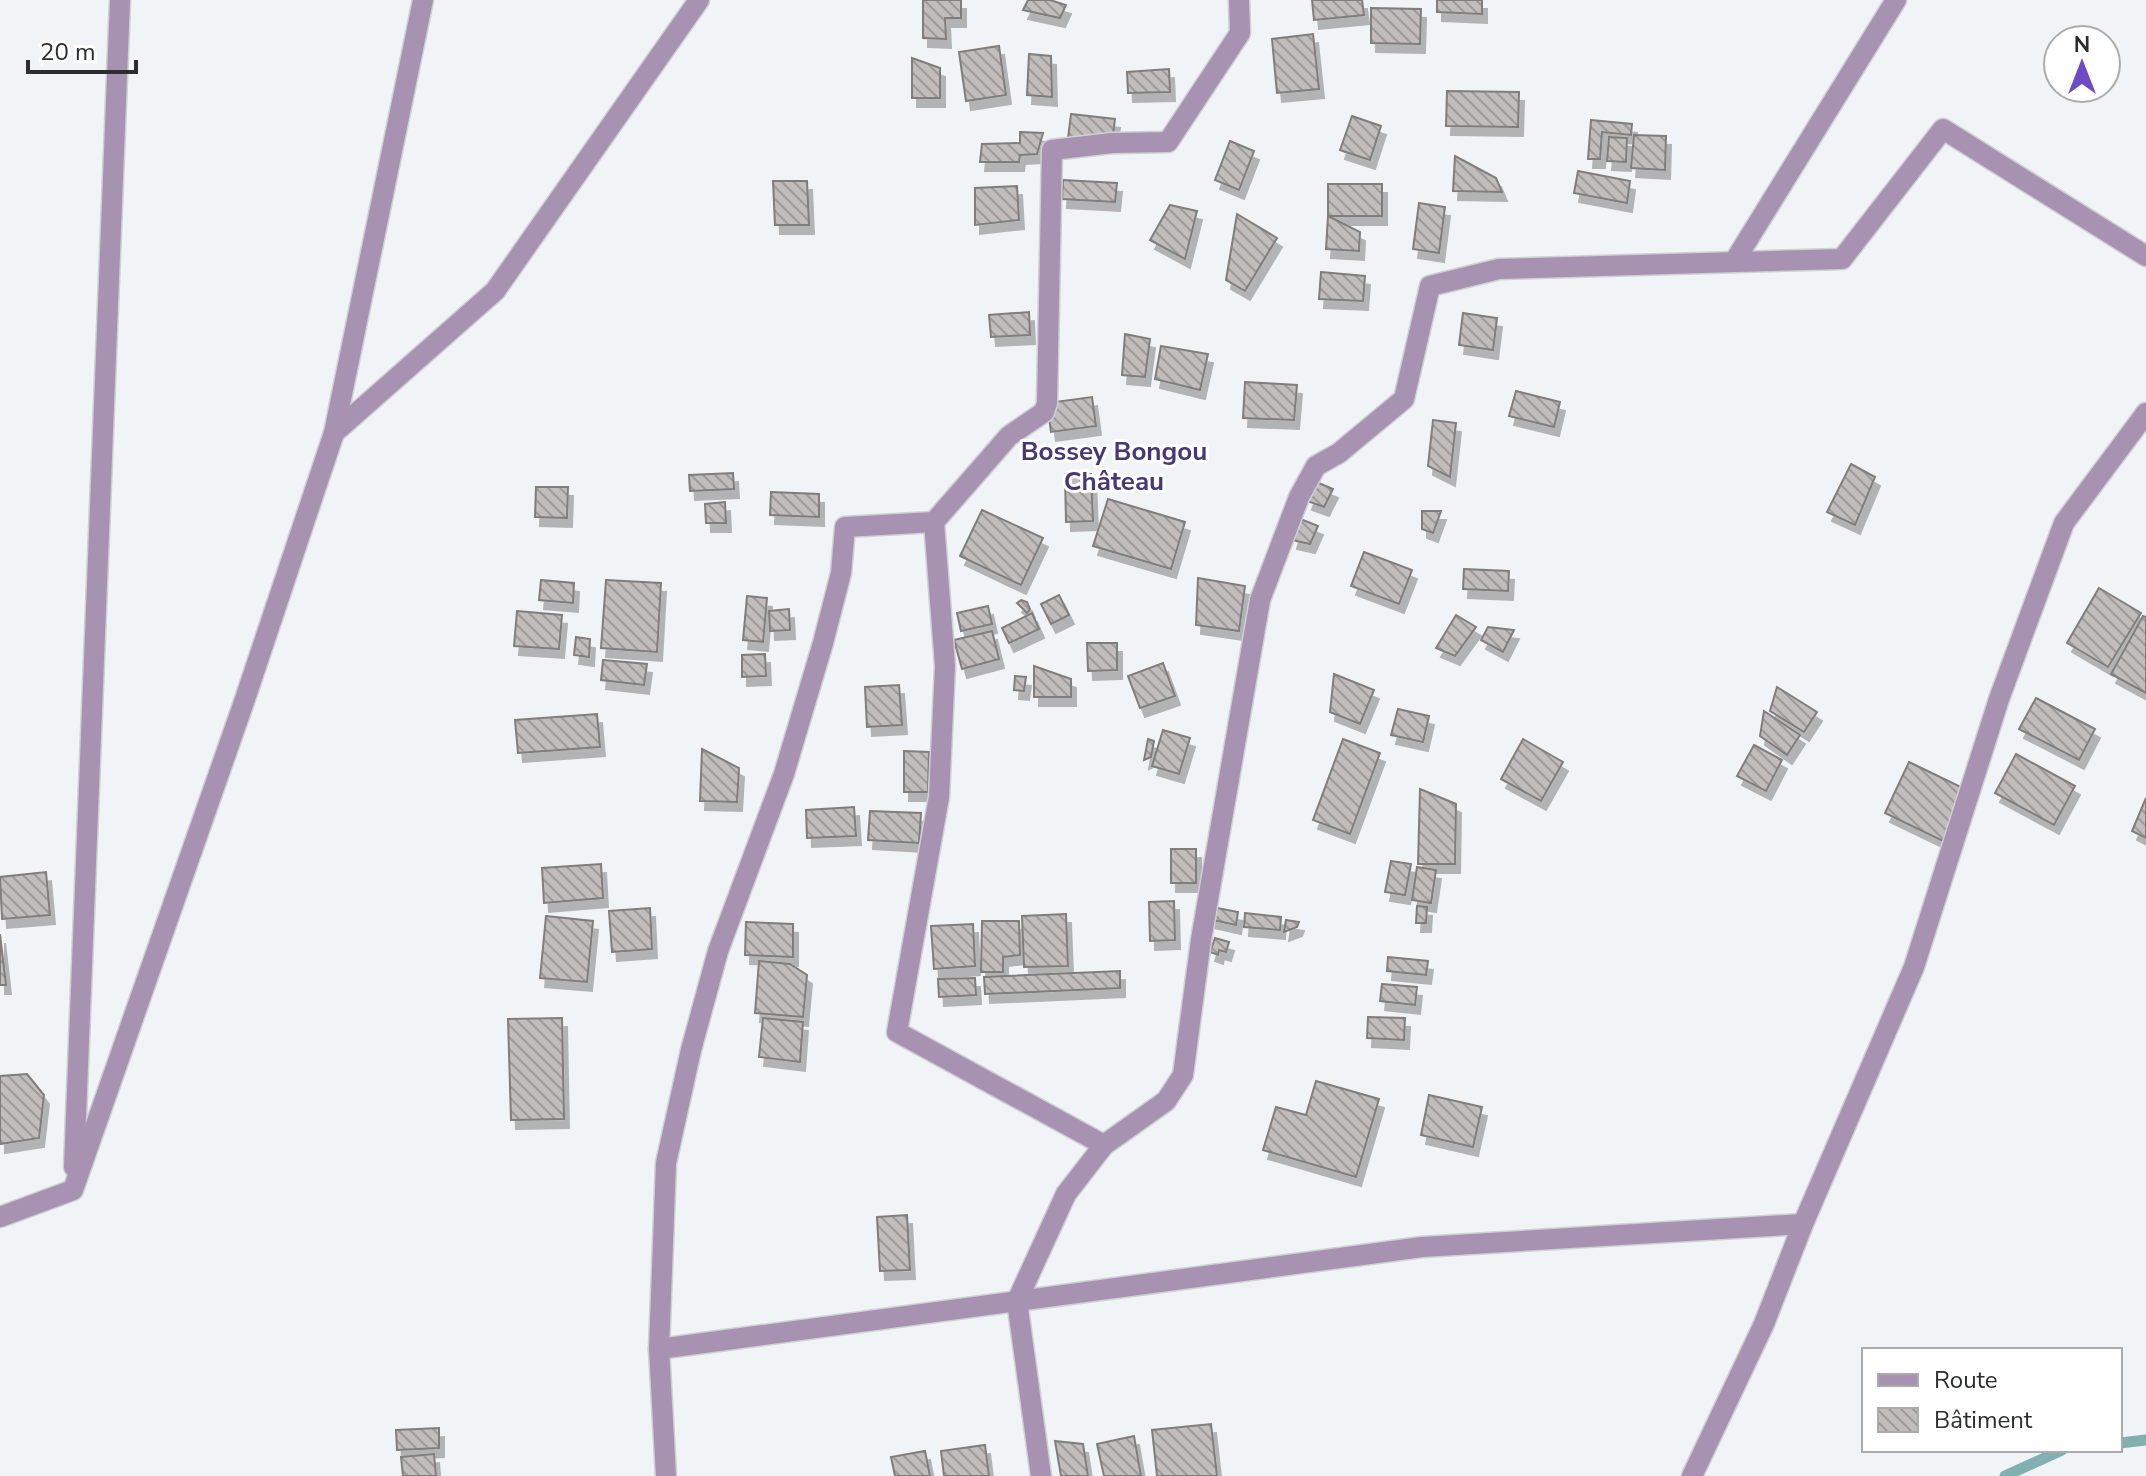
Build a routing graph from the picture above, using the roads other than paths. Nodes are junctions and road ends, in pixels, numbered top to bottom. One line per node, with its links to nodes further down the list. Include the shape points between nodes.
1 (120, 0): 12 (street)
2 (423, 0): 9 (street)
3 (699, 0): 9 (street, via 495,291)
4 (1239, 0): 10 (street, via 1240,33 1168,142 1052,150 1047,403 1044,412 1009,436)
5 (1896, 0): 7 (street)
6 (2146, 256): 7 (street, via 1943,129 1842,259)
7 (1734, 262): 11 (street, via 1499,269 1430,286 1404,399 1316,466 1260,600 1183,1075 1166,1101)
8 (2146, 413): 14 (street, via 2064,523 1999,699 1914,967)
9 (334, 433): 12 (street)
10 (934, 522): 11 (street, via 945,666 939,797 897,1032); 16 (street, via 845,527 841,573 823,643 784,774 718,951 688,1064 666,1163)
11 (1104, 1145): 15 (street, via 1066,1194)
12 (73, 1190): 13 (street)
13 (0, 1217)
14 (1803, 1224): 15 (street, via 1422,1247); 19 (street, via 1764,1324)
15 (1017, 1301): 16 (street); 18 (street)
16 (659, 1349): 17 (street)
17 (666, 1476)
18 (1041, 1476)
19 (1692, 1476)

